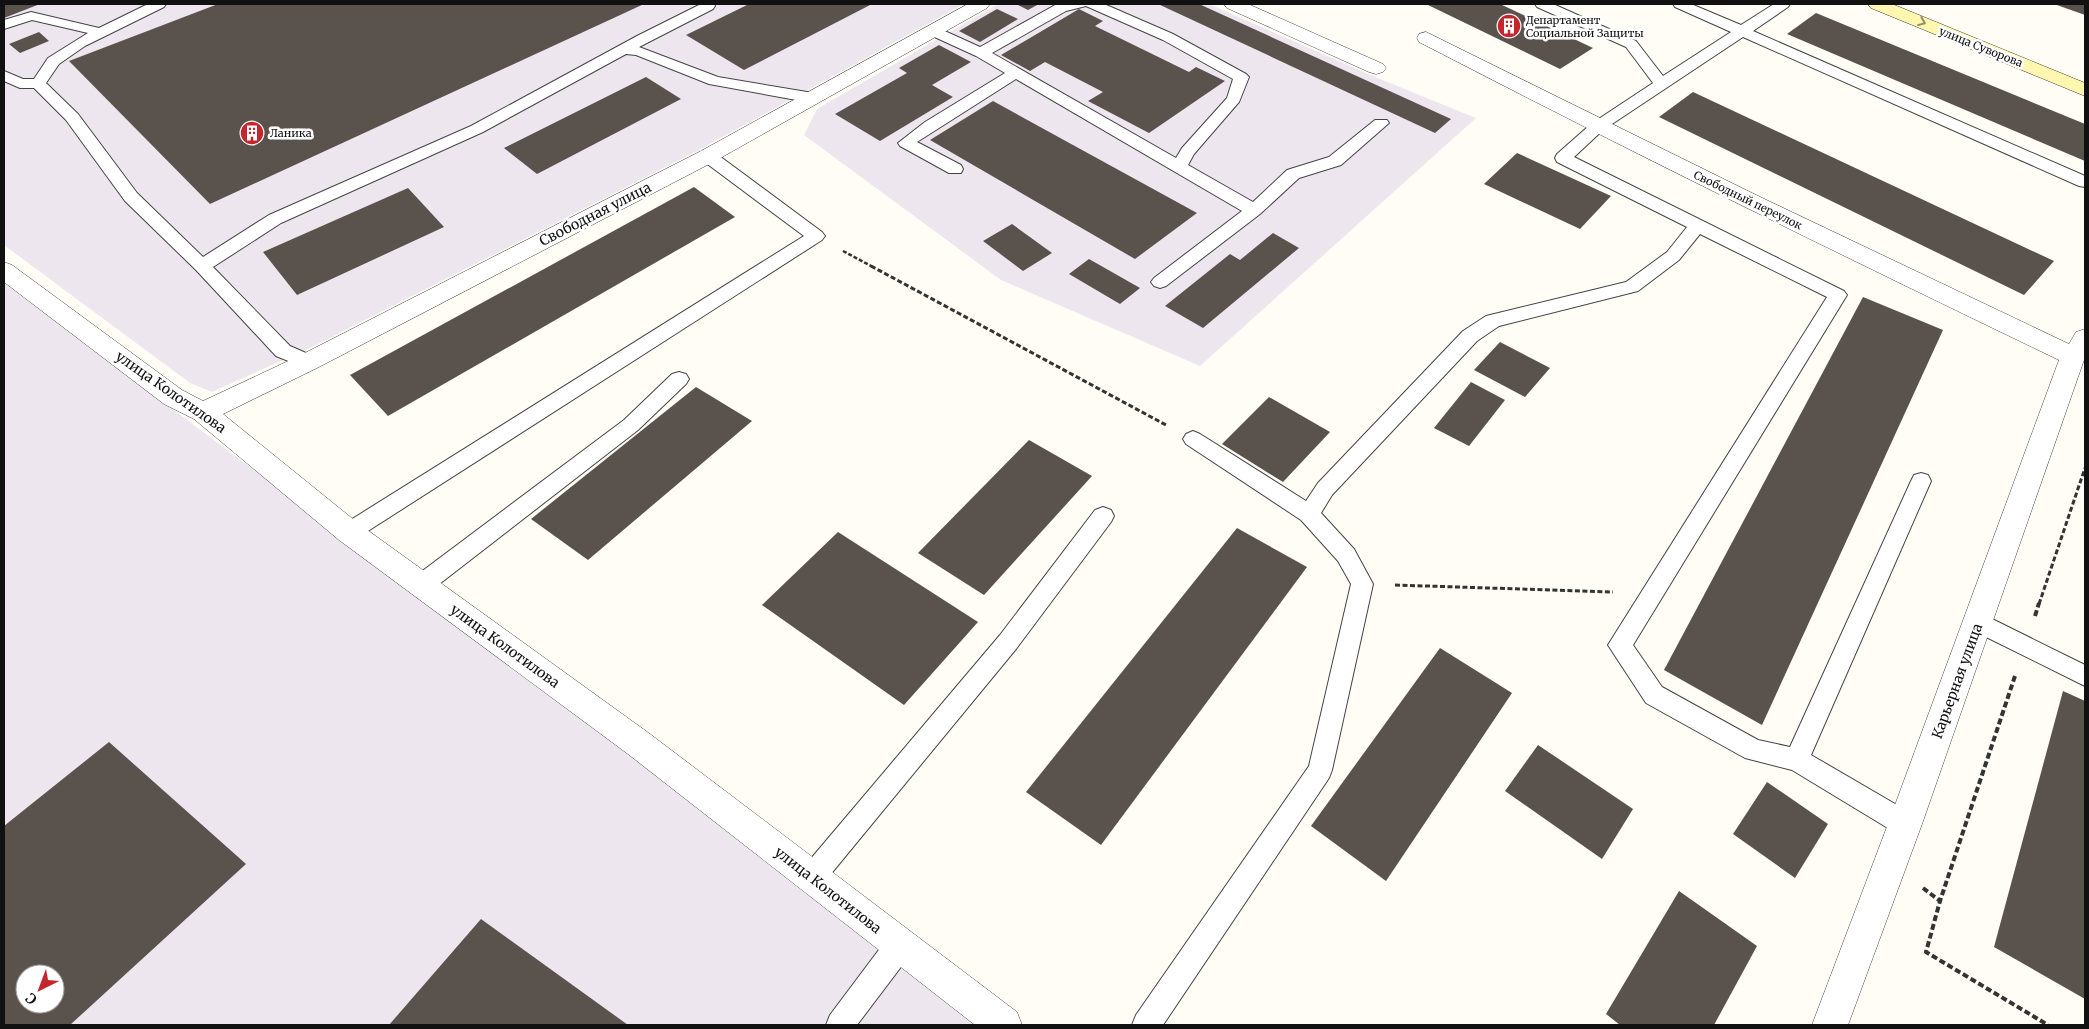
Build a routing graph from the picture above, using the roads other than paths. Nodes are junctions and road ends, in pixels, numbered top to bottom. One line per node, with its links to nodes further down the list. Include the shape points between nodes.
1 (159, 4): 14 (lane)
2 (981, 4): 12 (street, Свободная улица)
3 (1081, 4): 17 (lane, via 1062,6)
4 (1092, 4): 28 (lane, via 1210,58 1241,77 1234,99)
5 (1232, 4): 18 (street)
6 (1542, 4): 22 (lane, via 1631,44)
7 (1680, 4): 13 (lane)
8 (1783, 4): 13 (lane)
9 (1877, 4): 23 (main road, улица Суворова, one-way to 23)
10 (708, 6): 16 (lane)
11 (4, 25): 14 (lane, via 31,16)
12 (933, 31): 17 (lane); 24 (street, Свободная улица)
13 (1742, 31): 22 (lane); 30 (lane)
14 (99, 33): 21 (lane, via 53,61)
15 (1426, 38): 26 (street, Свободный переулок)
16 (625, 49): 24 (lane, via 639,51 714,81); 33 (lane, via 477,130 275,219)
17 (981, 53): 19 (lane)
18 (1376, 68)
19 (1014, 73): 28 (lane); 29 (lane, via 906,143)
20 (4, 76): 21 (lane, via 20,83)
21 (38, 84): 33 (lane, via 72,117 131,197)
22 (1661, 84): 26 (lane)
23 (2085, 90)
24 (813, 98): 27 (street, Свободная улица)
25 (1381, 123): 31 (lane, via 1335,161 1293,174)
26 (1597, 127): 32 (lane, via 1563,158); 36 (street, Свободный переулок, via 1862,256)
27 (708, 156): 37 (street, Свободная улица); 44 (lane, via 816,236)
28 (1178, 167): 31 (lane)
29 (955, 168)
30 (2085, 182)
31 (1254, 210): 35 (lane)
32 (1698, 225): 42 (lane, via 1673,256 1632,287 1494,321 1470,336 1325,489); 48 (lane, via 1838,295 1620,645 1654,695 1754,750)
33 (202, 266): 37 (lane, via 283,351)
34 (4, 270): 39 (street, улица Колотилова, via 173,396)
35 (1160, 282)
36 (2079, 347): 46 (street, Карьерная улица)
37 (308, 362): 39 (street, Свободная улица)
38 (679, 379): 45 (lane, via 631,425)
39 (203, 412): 44 (street, улица Колотилова)
40 (1193, 439): 42 (lane)
41 (1921, 481): 48 (lane)
42 (1309, 514): 54 (lane, via 1346,555 1362,584 1320,770)
43 (1103, 516): 50 (lane, via 1008,642)
44 (349, 532): 45 (street, улица Колотилова)
45 (421, 585): 50 (street, улица Колотилова, via 639,744)
46 (1978, 622): 47 (lane); 49 (street, Карьерная улица)
47 (2085, 676)
48 (1797, 760): 49 (lane)
49 (1905, 824): 55 (street, Карьерная улица)
50 (812, 878): 51 (street, улица Колотилова)
51 (900, 945): 52 (lane); 53 (street, улица Колотилова)
52 (840, 1025)
53 (1004, 1025)
54 (1146, 1025)
55 (1830, 1025)

